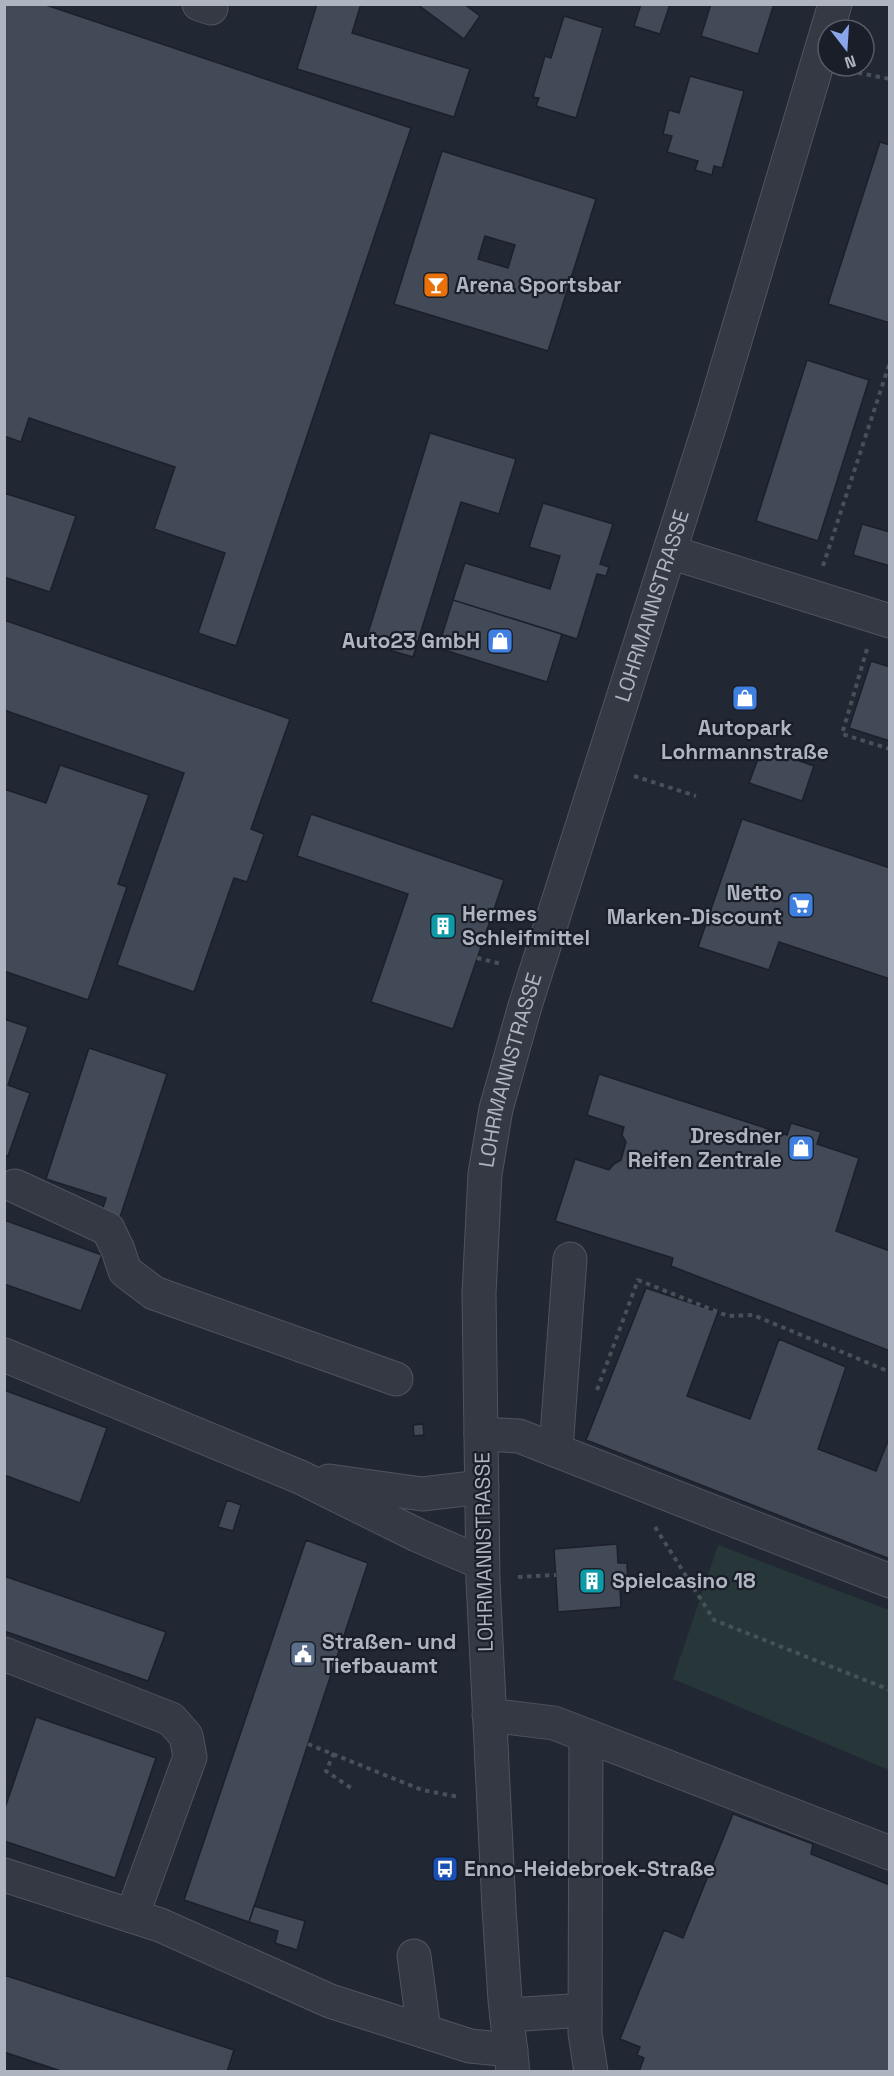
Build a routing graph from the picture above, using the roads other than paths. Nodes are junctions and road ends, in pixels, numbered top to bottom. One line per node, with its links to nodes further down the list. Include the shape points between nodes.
1 (835, 4): 2 (street, LOHRMANNSTRASSE)
2 (670, 552): 3 (street); 8 (street, LOHRMANNSTRASSE, via 525,1006 496,1109 485,1174 479,1293)
3 (883, 619)
4 (17, 1177): 7 (street, via 108,1229 125,1271 154,1293)
5 (570, 1259): 9 (street)
6 (4, 1354): 10 (street)
7 (396, 1378)
8 (481, 1434): 9 (street, via 519,1436); 11 (street, LOHRMANNSTRASSE)
9 (556, 1449): 13 (street)
10 (300, 1477): 11 (street, via 422,1494); 12 (street)
11 (482, 1487): 12 (street, LOHRMANNSTRASSE)
12 (482, 1563): 15 (street, LOHRMANNSTRASSE)
13 (890, 1581)
14 (4, 1654): 19 (street, via 171,1719 186,1736 190,1757)
15 (489, 1715): 16 (street, via 554,1723); 22 (street, LOHRMANNSTRASSE)
16 (586, 1736): 17 (street); 21 (street)
17 (890, 1853)
18 (4, 1875): 19 (street)
19 (132, 1916): 23 (street, via 160,1924 330,2001)
20 (414, 1956): 23 (street)
21 (585, 2010): 22 (street); 25 (street)
22 (507, 2015): 24 (street, LOHRMANNSTRASSE)
23 (424, 2031): 24 (street)
24 (512, 2061)
25 (591, 2072)

